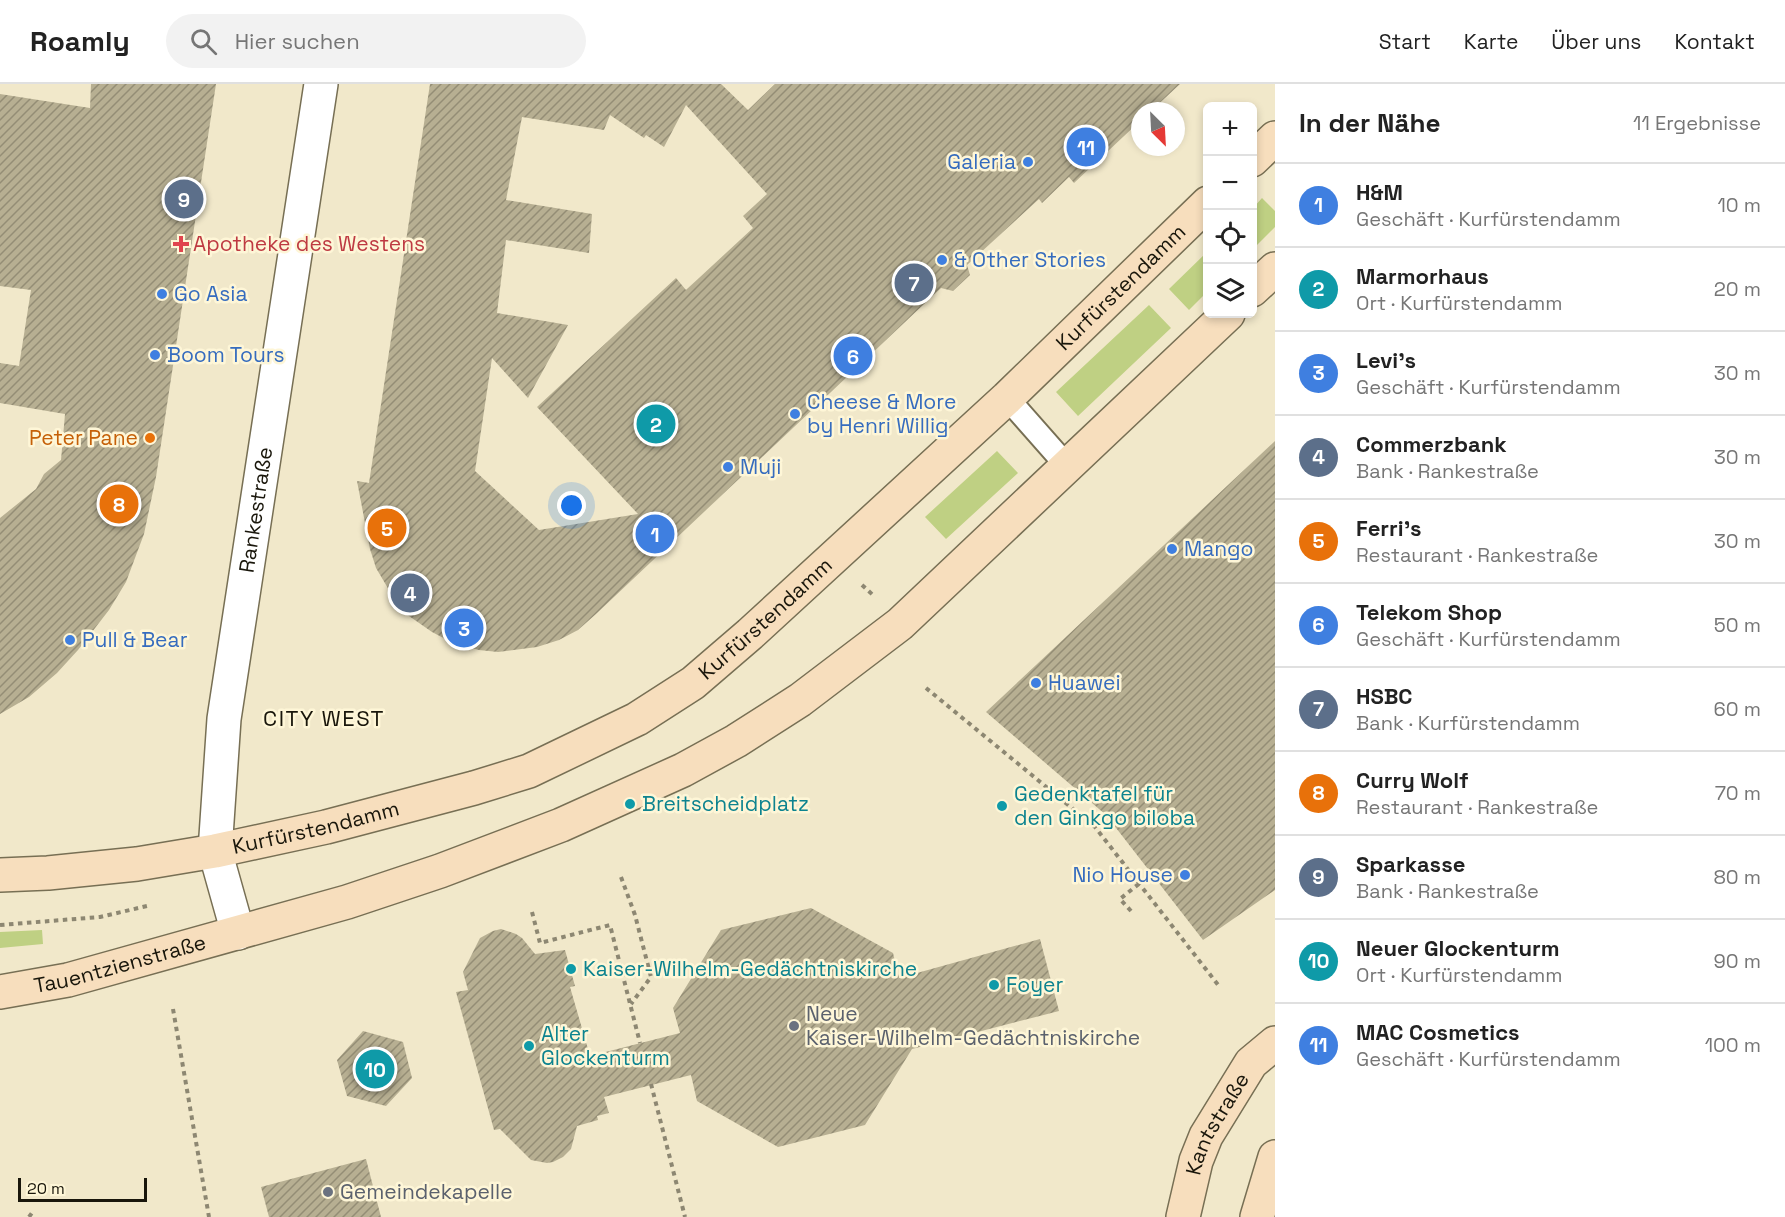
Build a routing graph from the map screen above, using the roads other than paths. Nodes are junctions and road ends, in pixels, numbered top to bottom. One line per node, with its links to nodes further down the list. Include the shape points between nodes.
1 (321, 84): 10 (street, Rankestraße, via 224,719)
2 (1275, 138): 3 (main road)
3 (1256, 156)
4 (1203, 208): 8 (main road, Kurfürstendamm)
5 (1275, 269): 6 (main road)
6 (1257, 285)
7 (1224, 318): 9 (main road)
8 (1007, 398): 9 (lane); 10 (main road, Kurfürstendamm, via 750,634 693,683 637,719 529,771 326,827)
9 (1067, 466): 12 (main road, via 900,624 800,700 736,741 683,770 561,825 348,902)
10 (214, 851): 11 (main road, via 111,867); 12 (street, Rankestraße)
11 (0, 875)
12 (238, 933): 13 (main road, Tauentzienstraße, via 68,980)
13 (0, 992)
14 (1275, 1043): 16 (main road, Kantstraße, via 1251,1063 1206,1136)
15 (1275, 1157): 17 (main road)
16 (1183, 1217)
17 (1257, 1217)

